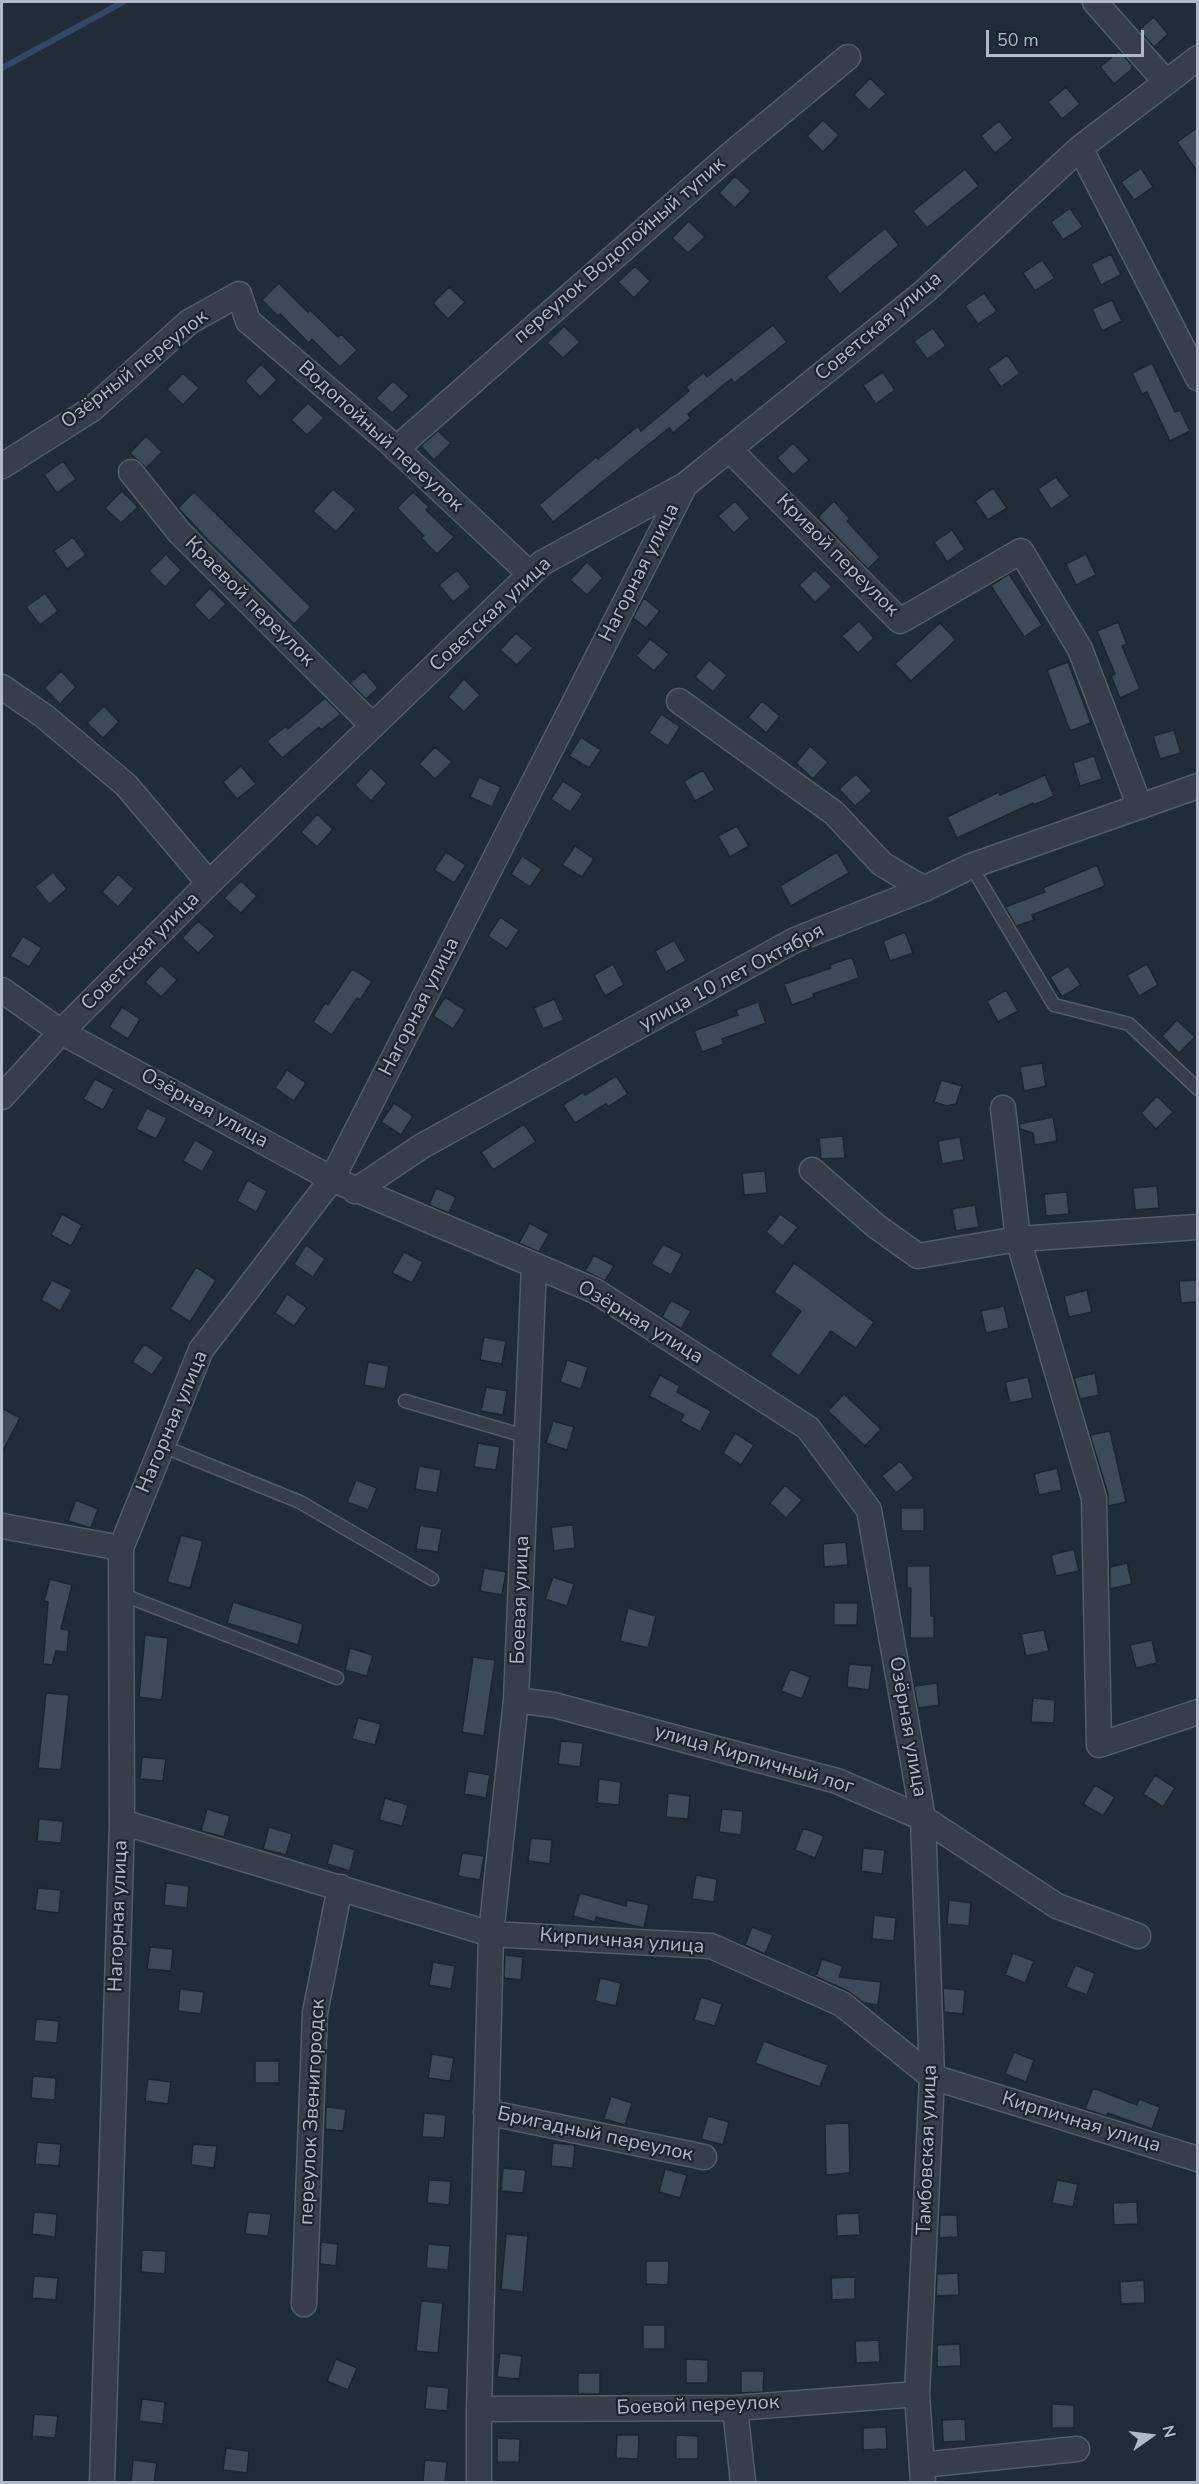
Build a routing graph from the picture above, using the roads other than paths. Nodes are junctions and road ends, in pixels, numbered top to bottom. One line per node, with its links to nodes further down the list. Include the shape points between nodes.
1 (1095, 2): 4 (street)
2 (848, 57): 8 (street, переулок Водопойный тупик, via 721,163)
3 (1197, 58): 4 (street, Советская улица)
4 (1166, 82): 5 (street, Советская улица)
5 (1080, 148): 7 (street); 9 (street, Советская улица, via 924,292)
6 (239, 294): 8 (street, Водопойный переулок, via 248,321); 10 (street, Озёрный переулок, via 189,322 92,409)
7 (1197, 378)
8 (396, 449): 13 (street, Водопойный переулок)
9 (729, 449): 12 (street, Советская улица); 18 (street, Кривой переулок, via 900,621 1021,550 1080,649)
10 (2, 466)
11 (131, 472): 16 (street, Краевой переулок, via 179,532)
12 (685, 485): 13 (street, Советская улица, via 542,563); 28 (street, Нагорная улица)
13 (530, 574): 16 (street, Советская улица)
14 (2, 687): 20 (street, via 126,786)
15 (679, 701): 21 (street, via 834,813 882,864)
16 (373, 726): 20 (street, Советская улица)
17 (1197, 786): 18 (street, улица 10 лет Октября)
18 (1140, 807): 19 (street, улица 10 лет Октября)
19 (971, 866): 21 (street, улица 10 лет Октября); 24 (lane, via 1054,1005 1129,1024)
20 (209, 883): 23 (street, Советская улица)
21 (924, 889): 29 (street, улица 10 лет Октября, via 795,940 422,1146)
22 (2, 990): 23 (street, Озёрная улица)
23 (61, 1032): 25 (street, Советская улица); 28 (street, Озёрная улица)
24 (1197, 1089)
25 (2, 1097)
26 (1003, 1108): 31 (street)
27 (812, 1170): 31 (street, via 876,1226 918,1256)
28 (332, 1179): 29 (street, Озёрная улица); 35 (street, Нагорная улица, via 201,1350)
29 (355, 1191): 32 (street, Озёрная улица)
30 (1197, 1227): 31 (street)
31 (1018, 1239): 42 (street, via 1094,1498 1100,1745)
32 (534, 1265): 34 (street, Боевая улица); 43 (street, Озёрная улица, via 595,1291 808,1428 869,1510)
33 (405, 1401): 34 (lane)
34 (528, 1437): 41 (street, Боевая улица)
35 (162, 1446): 37 (street, Нагорная улица); 38 (lane, via 300,1502)
36 (2, 1526): 37 (street)
37 (121, 1548): 39 (street, Нагорная улица)
38 (432, 1579)
39 (121, 1594): 40 (lane); 44 (street, Нагорная улица)
40 (337, 1678)
41 (516, 1700): 43 (street, улица Кирпичный лог, via 554,1705 837,1781); 46 (street, Боевая улица)
42 (1197, 1712)
43 (923, 1818): 47 (street, улица Кирпичный лог, via 1057,1906); 48 (street, Тамбовская улица)
44 (122, 1822): 45 (street, Кирпичная улица); 58 (street, Нагорная улица)
45 (340, 1887): 46 (street, Кирпичная улица); 52 (street, переулок Звенигородск, via 315,2013)
46 (491, 1934): 48 (street, Кирпичная улица, via 711,1946 842,2004); 49 (street, Боевая улица)
47 (1138, 1936)
48 (932, 2077): 51 (street, Кирпичная улица); 53 (street, Тамбовская улица)
49 (486, 2112): 50 (street, Бригадный переулок); 55 (street, Боевая улица)
50 (704, 2157)
51 (1197, 2159)
52 (304, 2304)
53 (917, 2394): 54 (street, Боевой переулок); 57 (street, Тамбовская улица)
54 (735, 2408): 55 (street, Боевой переулок); 60 (street)
55 (479, 2409): 59 (street, Боевая улица)
56 (1077, 2449): 57 (street)
57 (922, 2474)
58 (102, 2482)
59 (479, 2482)
60 (743, 2482)

